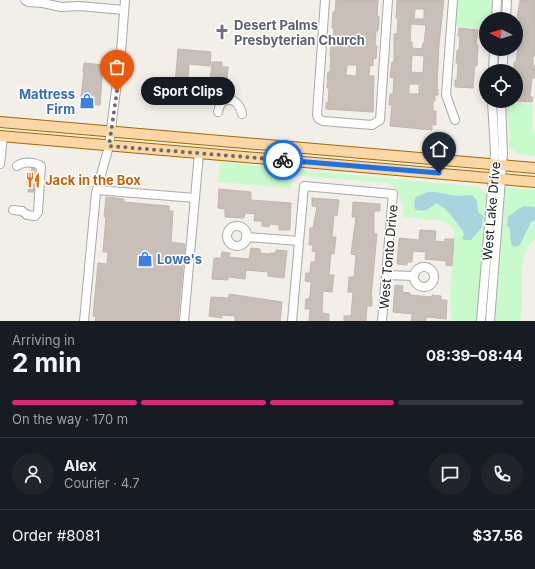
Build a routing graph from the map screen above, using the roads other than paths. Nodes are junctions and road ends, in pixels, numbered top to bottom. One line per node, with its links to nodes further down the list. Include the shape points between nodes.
1 (24, 0): 8 (street, via 60,7)
2 (125, 0): 9 (street)
3 (325, 0): 4 (street, via 317,115 323,121 374,124 380,120)
4 (388, 0)
5 (453, 0): 16 (street, via 446,95)
6 (497, 0): 10 (street)
7 (507, 0): 11 (street)
8 (90, 3): 9 (street)
9 (124, 10): 18 (street)
10 (496, 12)
11 (506, 12)
12 (492, 108): 23 (street, West Lake Drive)
13 (502, 108): 23 (street, West Lake Drive, via 503,125)
14 (218, 112): 15 (street, via 221,104 231,100 240,107)
15 (242, 114)
16 (455, 120)
17 (0, 122): 18 (main road)
18 (111, 131): 20 (street); 23 (main road)
19 (1, 136): 20 (main road); 22 (street)
20 (109, 146): 21 (main road); 28 (street)
21 (199, 153): 26 (main road); 29 (street)
22 (0, 164)
23 (498, 164): 25 (main road); 26 (street, West Lake Drive)
24 (17, 166): 30 (street, via 24,163 41,166 38,212 35,216 30,216 22,211)
25 (535, 168)
26 (497, 179): 27 (main road); 39 (street, West Lake Drive); 40 (street, West Lake Drive)
27 (535, 182)
28 (97, 190): 29 (street); 35 (street)
29 (195, 198): 36 (street)
30 (13, 210)
31 (246, 237): 32 (street)
32 (299, 241): 33 (street, West Tonto Drive, via 304,186 393,194); 37 (street)
33 (386, 275): 34 (street); 38 (street, West Tonto Drive)
34 (414, 276)
35 (84, 321)
36 (184, 321)
37 (292, 321)
38 (382, 321)
39 (481, 321)
40 (490, 321)

